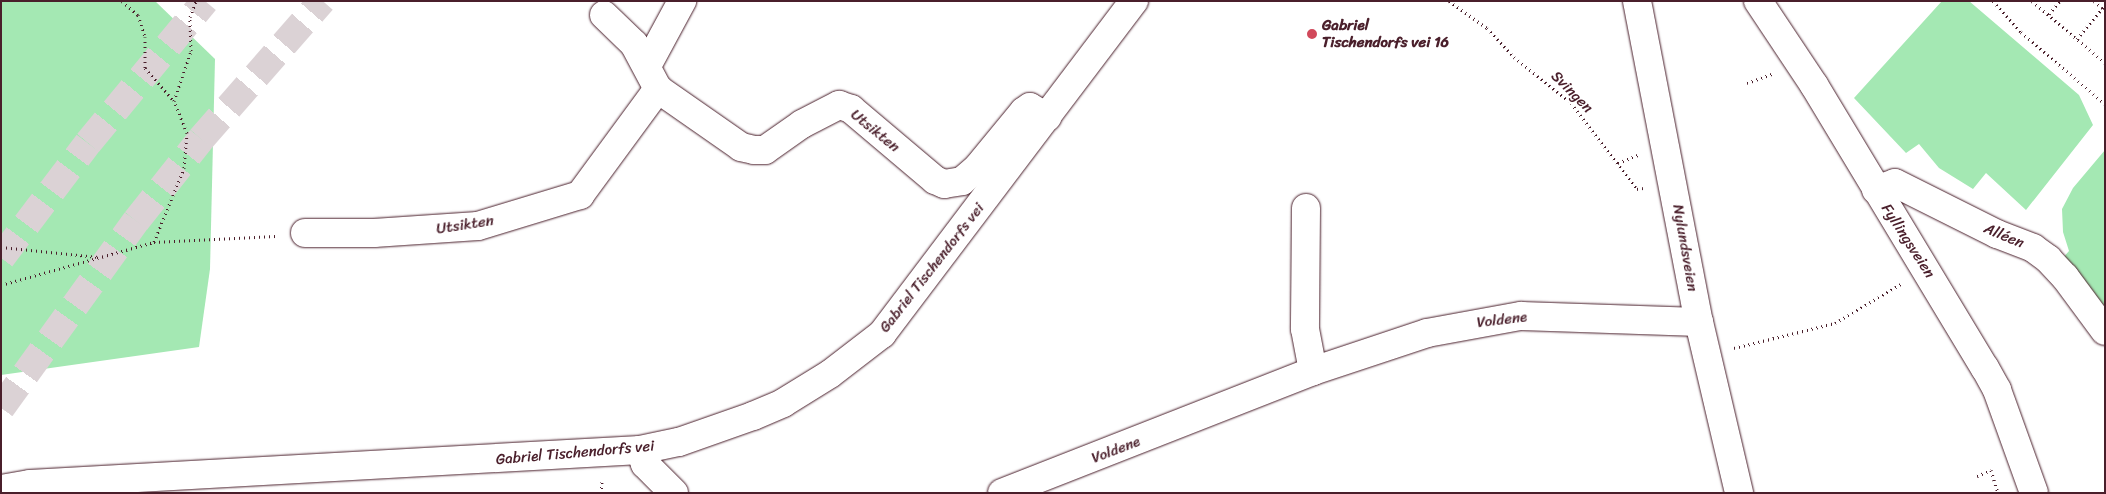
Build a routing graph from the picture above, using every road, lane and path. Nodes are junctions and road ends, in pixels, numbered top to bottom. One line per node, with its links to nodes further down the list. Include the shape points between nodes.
1 (122, 1): 21 (path, via 138,15 145,37 145,68)
2 (196, 1): 21 (path, via 190,17 191,50)
3 (682, 1): 17 (street)
4 (1134, 1): 23 (street, Gabriel Tischendorfs vei)
5 (1449, 1): 24 (path, Svingen, via 1487,28 1514,57 1571,103 1637,189)
6 (1637, 1): 24 (street, Nylundsveien)
7 (1758, 1): 25 (street, Fyllingsveien, via 1814,85)
8 (1993, 1): 22 (path, via 2021,32)
9 (2032, 1): 13 (path)
10 (2060, 1): 13 (path)
11 (2094, 1): 12 (path)
12 (2104, 8): 15 (path)
13 (2049, 14): 15 (path)
14 (604, 15): 17 (street, via 634,44)
15 (2077, 39): 16 (path)
16 (2105, 63)
17 (648, 64): 20 (street)
18 (1780, 71): 19 (path)
19 (1747, 83)
20 (658, 89): 23 (street, Utsikten, via 741,147 754,150 764,150 779,143 839,105 851,109 935,180 944,184 962,181 978,167 1030,107); 27 (street, Utsikten, via 580,195 478,226 374,234)
21 (174, 101): 28 (path, via 187,133 184,168)
22 (2105, 104)
23 (1047, 117): 37 (street, Gabriel Tischendorfs vei, via 910,300 882,334 854,358 801,393 768,409 679,442)
24 (1674, 185): 33 (street, Nylundsveien)
25 (1876, 190): 34 (street, Alléen, via 1895,183 1997,234 2033,248 2065,277); 44 (street, Fyllingsveien, via 1940,290 1997,390)
26 (1306, 208): 36 (street, via 1305,330)
27 (305, 234): 28 (path)
28 (154, 242): 30 (path)
29 (1, 247): 30 (path)
30 (99, 258): 32 (path)
31 (1909, 279): 35 (path, via 1836,322)
32 (1, 286)
33 (1699, 322): 35 (street, Nylundsveien); 36 (street, Voldene, via 1521,316 1428,333)
34 (2105, 332)
35 (1707, 356): 42 (street, Nylundsveien)
36 (1313, 371): 41 (street, Voldene)
37 (640, 450): 39 (street, Gabriel Tischendorfs vei); 40 (street, via 645,464)
38 (1977, 476): 43 (path, via 1990,470)
39 (1, 488)
40 (674, 493)
41 (1002, 493)
42 (1739, 493)
43 (1998, 493)
44 (2034, 493)

